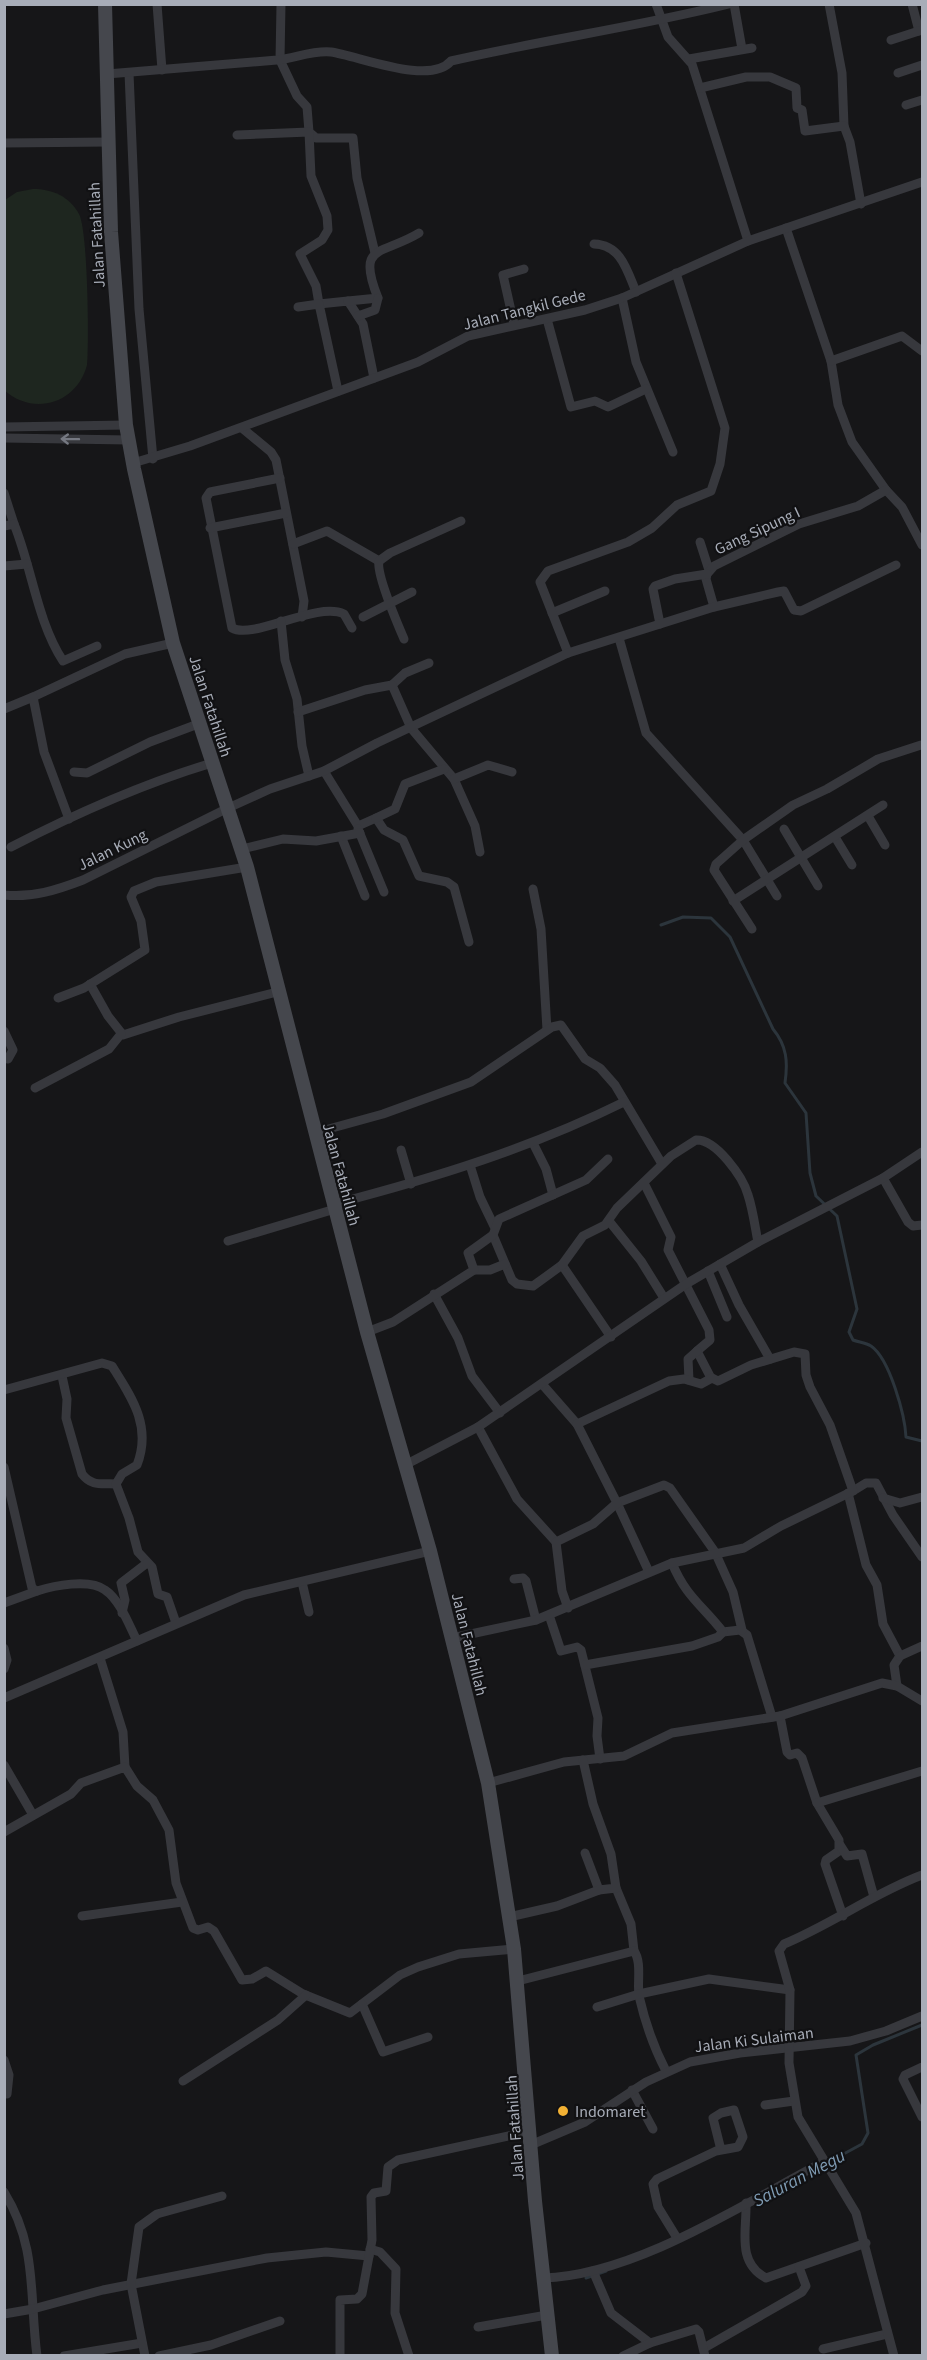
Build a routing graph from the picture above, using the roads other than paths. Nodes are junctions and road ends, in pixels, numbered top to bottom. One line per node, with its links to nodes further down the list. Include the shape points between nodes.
1 (105, 4): 18 (street, Jalan Fatahillah)
2 (158, 4): 15 (street)
3 (281, 4): 13 (street)
4 (656, 4): 9 (street)
5 (729, 4): 9 (street)
6 (734, 4): 12 (street, via 747,48)
7 (829, 4): 22 (street, via 842,73)
8 (912, 4): 10 (street)
9 (661, 21): 12 (street, via 668,37); 13 (street, via 556,38 451,61 427,71 330,52)
10 (921, 31): 11 (street)
11 (891, 40)
12 (689, 59): 19 (street)
13 (280, 60): 15 (street); 23 (street, via 297,96 307,107)
14 (922, 65): 17 (street)
15 (162, 70): 16 (street)
16 (129, 73): 18 (street); 56 (street, via 139,309)
17 (898, 73)
18 (107, 75): 25 (street, Jalan Fatahillah)
19 (700, 88): 22 (street, via 746,77 770,77 796,89 797,108 802,110 805,131); 31 (street)
20 (922, 100): 21 (street)
21 (906, 105)
22 (844, 126): 28 (street)
23 (309, 132): 24 (street); 33 (street, via 316,138 352,137 365,221); 40 (street, via 311,176 327,216 328,230 322,240 300,254 316,286)
24 (237, 135)
25 (109, 142): 26 (street); 50 (street, Jalan Fatahillah, via 111,232)
26 (4, 143)
27 (922, 183): 28 (street, Jalan Tangkil Gede)
28 (861, 204): 29 (street, Jalan Tangkil Gede)
29 (786, 228): 31 (street, Jalan Tangkil Gede); 46 (street)
30 (419, 233): 33 (street)
31 (748, 241): 35 (street, Jalan Tangkil Gede)
32 (594, 244): 36 (street, via 605,244 620,256)
33 (375, 253): 37 (street, via 368,262)
34 (524, 269): 44 (street, via 503,275)
35 (676, 273): 36 (street, Jalan Tangkil Gede); 78 (street, via 725,428 715,483 711,491 677,505 640,536 548,572 540,582)
36 (636, 292): 38 (street, Jalan Tangkil Gede)
37 (378, 298): 39 (street); 42 (street, via 375,310)
38 (622, 298): 43 (street, Jalan Tangkil Gede); 48 (street)
39 (348, 301): 40 (street); 42 (street)
40 (319, 304): 41 (street); 49 (street)
41 (298, 307)
42 (358, 316): 47 (street)
43 (547, 319): 44 (street, Jalan Tangkil Gede); 48 (street, via 571,407 595,401 608,408)
44 (514, 324): 47 (street, Jalan Tangkil Gede, via 468,336 418,362)
45 (922, 351): 46 (street, via 902,336)
46 (831, 361): 59 (street, via 838,405 852,441)
47 (374, 378): 49 (street, Jalan Tangkil Gede)
48 (646, 389): 55 (street)
49 (338, 391): 52 (street, Jalan Tangkil Gede)
50 (126, 425): 51 (street); 54 (street, Jalan Fatahillah)
51 (4, 427)
52 (242, 428): 56 (street, Jalan Tangkil Gede); 58 (street, via 271,452)
53 (4, 438): 54 (street, one-way to 53)
54 (129, 440): 57 (street, Jalan Fatahillah)
55 (673, 453)
56 (153, 459): 57 (street, Jalan Tangkil Gede)
57 (133, 463): 86 (street, Jalan Fatahillah)
58 (280, 478): 61 (street); 64 (street, via 210,492 206,498)
59 (886, 490): 65 (street); 73 (street, Gang Sipung I, via 858,506 790,528)
60 (4, 494): 63 (street)
61 (286, 513): 64 (street); 67 (street)
62 (461, 521): 69 (street)
63 (9, 525): 70 (street, via 25,551)
64 (210, 528): 81 (street, via 232,628 238,631)
65 (920, 533): 68 (street)
66 (700, 542): 73 (street)
67 (293, 544): 69 (street, via 327,531); 79 (street, via 304,601)
68 (922, 545)
69 (380, 561): 76 (street)
70 (27, 564): 72 (street); 87 (street, via 54,647 63,661)
71 (896, 565): 77 (street, Jalan Kung, via 801,611 794,610 784,591)
72 (4, 566)
73 (708, 572): 77 (street, Gang Sipung I); 82 (street, via 655,586)
74 (605, 591): 78 (street)
75 (412, 592): 76 (street)
76 (388, 603): 80 (street); 85 (street)
77 (714, 607): 82 (street, Jalan Kung)
78 (552, 613): 88 (street)
79 (302, 617): 81 (street); 83 (street, via 333,610 344,614)
80 (363, 617)
81 (281, 621): 93 (street, via 285,660)
82 (660, 624): 84 (street, Jalan Kung)
83 (352, 628)
84 (619, 638): 88 (street, Jalan Kung); 113 (street, via 646,733)
85 (404, 639)
86 (173, 643): 91 (street, via 125,654); 94 (street, Jalan Fatahillah)
87 (97, 646)
88 (568, 654): 95 (street, Jalan Kung)
89 (429, 663): 90 (street, via 405,673)
90 (392, 685): 93 (street); 95 (street)
91 (33, 697): 92 (street); 108 (street, via 44,752)
92 (4, 709)
93 (298, 712): 102 (street)
94 (198, 724): 97 (street, Jalan Fatahillah); 100 (street, via 87,773)
95 (411, 728): 98 (street); 99 (street, Jalan Kung)
96 (922, 746): 113 (street, via 878,759 793,805)
97 (212, 763): 105 (street, Jalan Fatahillah); 108 (street, via 165,777)
98 (444, 769): 103 (street); 107 (street, via 405,784 395,809)
99 (324, 771): 102 (street, Jalan Kung); 110 (street)
100 (74, 772)
101 (512, 772): 103 (street, via 488,765)
102 (309, 777): 105 (street, Jalan Kung)
103 (454, 779): 117 (street, via 475,826)
104 (883, 805): 106 (street)
105 (226, 809): 116 (street, Jalan Fatahillah); 125 (street, Jalan Kung, via 68,886 26,896)
106 (868, 816): 112 (street); 114 (street)
107 (376, 818): 110 (street); 130 (street, via 382,829 403,840 419,876 454,887)
108 (69, 819): 115 (street)
109 (784, 829): 118 (street)
110 (359, 830): 111 (street); 124 (street)
111 (341, 836): 116 (street, via 316,841 283,839); 126 (street)
112 (835, 837): 118 (street); 119 (street)
113 (743, 840): 121 (street); 128 (street, via 714,867)
114 (885, 845)
115 (11, 847)
116 (242, 849): 120 (street, Jalan Fatahillah)
117 (480, 852)
118 (800, 857): 121 (street); 122 (street)
119 (852, 865)
120 (247, 867): 131 (street, via 156,882 134,891 131,897 141,921 145,950); 132 (street, Jalan Fatahillah)
121 (766, 878): 127 (street); 128 (street)
122 (818, 886)
123 (533, 889): 134 (street)
124 (384, 892)
125 (4, 895)
126 (365, 896)
127 (777, 896)
128 (733, 901): 129 (street)
129 (752, 929)
130 (469, 942)
131 (90, 984): 133 (street); 136 (street)
132 (277, 992): 136 (street); 140 (street, Jalan Fatahillah)
133 (58, 998)
134 (547, 1030): 139 (street, via 564,1028 585,1059 615,1085); 140 (street, via 471,1082 383,1114)
135 (4, 1031): 137 (street, via 13,1050)
136 (121, 1034): 138 (street, via 109,1049)
137 (8, 1059)
138 (36, 1088)
139 (624, 1102): 141 (street); 145 (street)
140 (314, 1133): 151 (street, Jalan Fatahillah)
141 (533, 1143): 146 (street); 150 (street)
142 (401, 1150): 149 (street)
143 (922, 1152): 147 (street)
144 (608, 1159): 150 (street, via 586,1180)
145 (662, 1164): 148 (street); 156 (street, via 696,1140 711,1144 748,1194)
146 (470, 1166): 149 (street); 154 (street)
147 (883, 1178): 153 (street, via 909,1222); 156 (street)
148 (644, 1183): 152 (street); 162 (street, via 671,1238 668,1250)
149 (411, 1184): 151 (street)
150 (553, 1195): 154 (street, via 499,1219)
151 (334, 1207): 155 (street); 166 (street, Jalan Fatahillah)
152 (609, 1221): 159 (street, via 583,1236); 164 (street)
153 (922, 1225)
154 (494, 1230): 157 (street); 160 (street, via 468,1253)
155 (228, 1241)
156 (758, 1242): 158 (street)
157 (506, 1264): 159 (street, via 512,1280 533,1286); 160 (street)
158 (720, 1264): 161 (street); 169 (street)
159 (562, 1265): 167 (street)
160 (474, 1270): 163 (street)
161 (708, 1271): 162 (street); 165 (street)
162 (686, 1284): 164 (street); 168 (street, via 711,1337)
163 (434, 1294): 166 (street, via 393,1322); 175 (street, via 458,1338 472,1376)
164 (664, 1298): 167 (street)
165 (727, 1317)
166 (367, 1332): 178 (street, Jalan Fatahillah)
167 (612, 1337): 173 (street)
168 (697, 1351): 171 (street); 172 (street, via 688,1359)
169 (770, 1359): 171 (street, via 722,1380); 181 (street, via 794,1352 805,1354 810,1387 830,1425)
170 (62, 1376): 174 (street); 180 (street, via 66,1418 82,1474 88,1482); 180 (street, via 109,1363 137,1407 142,1422 140,1456 136,1467 122,1474)
171 (711, 1378): 172 (street, via 701,1384)
172 (689, 1380): 176 (street, via 669,1381)
173 (542, 1384): 175 (street); 176 (street)
174 (4, 1390)
175 (500, 1413): 177 (street)
176 (577, 1424): 184 (street)
177 (478, 1427): 178 (street); 185 (street, via 517,1500)
178 (405, 1465): 186 (street, Jalan Fatahillah)
179 (4, 1467): 194 (street, via 30,1583)
180 (116, 1484): 189 (street, via 138,1552)
181 (851, 1492): 183 (street, via 872,1481); 187 (street, via 781,1526 754,1544); 208 (street, via 866,1565 877,1585 883,1624)
182 (922, 1497): 183 (street, via 900,1503)
183 (883, 1498): 188 (street)
184 (617, 1503): 185 (street, via 593,1524); 187 (street, via 664,1485); 191 (street)
185 (556, 1542): 196 (street)
186 (430, 1551): 193 (street); 204 (street, Jalan Fatahillah)
187 (715, 1552): 190 (street); 202 (street, via 733,1592)
188 (922, 1557)
189 (147, 1563): 198 (street, via 121,1583 125,1600); 201 (street, via 152,1567 159,1595 168,1598)
190 (672, 1563): 191 (street); 203 (street, via 684,1588)
191 (649, 1572): 196 (street)
192 (514, 1579): 200 (street, via 526,1581)
193 (302, 1582): 197 (street); 201 (street, via 244,1595)
194 (37, 1591): 195 (street); 198 (street, via 58,1584 105,1589)
195 (4, 1603)
196 (568, 1608): 199 (street)
197 (309, 1612)
198 (122, 1613): 205 (street)
199 (549, 1615): 200 (street); 210 (street, via 561,1652 580,1648)
200 (536, 1620): 204 (street)
201 (176, 1623): 205 (street)
202 (742, 1630): 203 (street); 216 (street, via 749,1638)
203 (723, 1632): 210 (street, via 692,1646)
204 (452, 1638): 222 (street, Jalan Fatahillah)
205 (137, 1641): 209 (street)
206 (922, 1646): 208 (street)
207 (4, 1648): 211 (street)
208 (900, 1656): 213 (street, via 894,1665)
209 (100, 1658): 214 (street); 220 (street, via 123,1731)
210 (585, 1665): 218 (street, via 598,1718)
211 (4, 1669)
212 (4, 1685): 214 (street)
213 (897, 1686): 215 (street); 216 (street, via 882,1683)
214 (6, 1697)
215 (922, 1701)
216 (776, 1717): 218 (street, via 672,1733 630,1754); 223 (street, via 788,1752 802,1758)
217 (583, 1760): 218 (street); 222 (street); 229 (street, via 611,1854)
218 (600, 1760)
219 (4, 1765): 224 (street)
220 (125, 1767): 224 (street, via 81,1783 71,1794); 232 (street, via 166,1821)
221 (922, 1771): 223 (street)
222 (488, 1783): 235 (street, Jalan Fatahillah)
223 (817, 1803): 226 (street)
224 (33, 1815): 225 (street)
225 (4, 1832)
226 (840, 1845): 231 (street, via 847,1856 862,1854); 234 (street, via 837,1854 825,1864)
227 (585, 1853): 230 (street)
228 (922, 1875): 231 (street)
229 (616, 1888): 230 (street); 237 (street, via 631,1924)
230 (599, 1890): 235 (street, via 557,1906)
231 (874, 1897): 234 (street)
232 (182, 1902): 233 (street); 241 (street, via 193,1929 210,1928 217,1935 241,1979 247,1981 266,1971)
233 (82, 1916)
234 (843, 1916): 240 (street, via 780,1947)
235 (509, 1917): 236 (street, Jalan Fatahillah)
236 (514, 1949): 238 (street, Jalan Fatahillah); 242 (street, via 438,1959 400,1975)
237 (634, 1951): 238 (street); 239 (street)
238 (518, 1981): 257 (street, Jalan Fatahillah)
239 (639, 1994): 240 (street, via 709,1979); 243 (street); 249 (street)
240 (790, 1994): 246 (street)
241 (306, 1995): 242 (street, via 345,2012 355,2012); 250 (street, via 278,2020)
242 (362, 2004): 245 (street, via 383,2052)
243 (597, 2007)
244 (922, 2016): 246 (street, Jalan Ki Sulaiman, via 850,2041)
245 (428, 2037)
246 (789, 2048): 249 (street, Jalan Ki Sulaiman, via 690,2062); 253 (street)
247 (4, 2060): 252 (street, via 9,2075)
248 (922, 2067): 255 (street, via 903,2079)
249 (666, 2071): 251 (street, Jalan Ki Sulaiman)
250 (183, 2081)
251 (632, 2090): 256 (street); 257 (street, Jalan Ki Sulaiman, via 585,2122)
252 (7, 2094)
253 (794, 2101): 254 (street); 259 (street, via 806,2132)
254 (765, 2105)
255 (922, 2114)
256 (653, 2129)
257 (532, 2138): 265 (street, Jalan Ki Sulaiman, via 392,2163 388,2167 386,2191 371,2197); 268 (street, Jalan Fatahillah)
258 (721, 2150): 263 (street, via 653,2184 658,2207)
259 (825, 2163): 262 (street); 264 (street, via 856,2213)
260 (4, 2192): 270 (street, via 18,2214 27,2243)
261 (222, 2196): 269 (street, via 156,2214 144,2221 137,2234)
262 (746, 2206): 263 (street); 266 (street, via 745,2250 755,2269 766,2278)
263 (677, 2238): 267 (street)
264 (866, 2243): 266 (street); 275 (street)
265 (369, 2252): 269 (street, via 305,2253); 284 (street, via 360,2296 340,2300); 285 (street, via 380,2252 396,2269 395,2313)
266 (799, 2267): 279 (street, via 806,2288 802,2292)
267 (594, 2274): 268 (street); 277 (street, via 611,2313)
268 (543, 2278): 272 (street, Jalan Fatahillah)
269 (131, 2284): 270 (street); 276 (street)
270 (33, 2310): 271 (street); 280 (street)
271 (4, 2314)
272 (547, 2315): 274 (street); 286 (street, Jalan Fatahillah)
273 (280, 2321): 283 (street, via 211,2345)
274 (478, 2327)
275 (887, 2334): 278 (street); 288 (street)
276 (142, 2343): 281 (street); 282 (street)
277 (650, 2343): 279 (street, via 696,2329); 287 (street)
278 (823, 2349)
279 (705, 2352)
280 (37, 2355)
281 (64, 2355)
282 (145, 2355)
283 (159, 2355)
284 (340, 2355)
285 (409, 2355)
286 (552, 2355)
287 (623, 2355)
288 (894, 2355)

